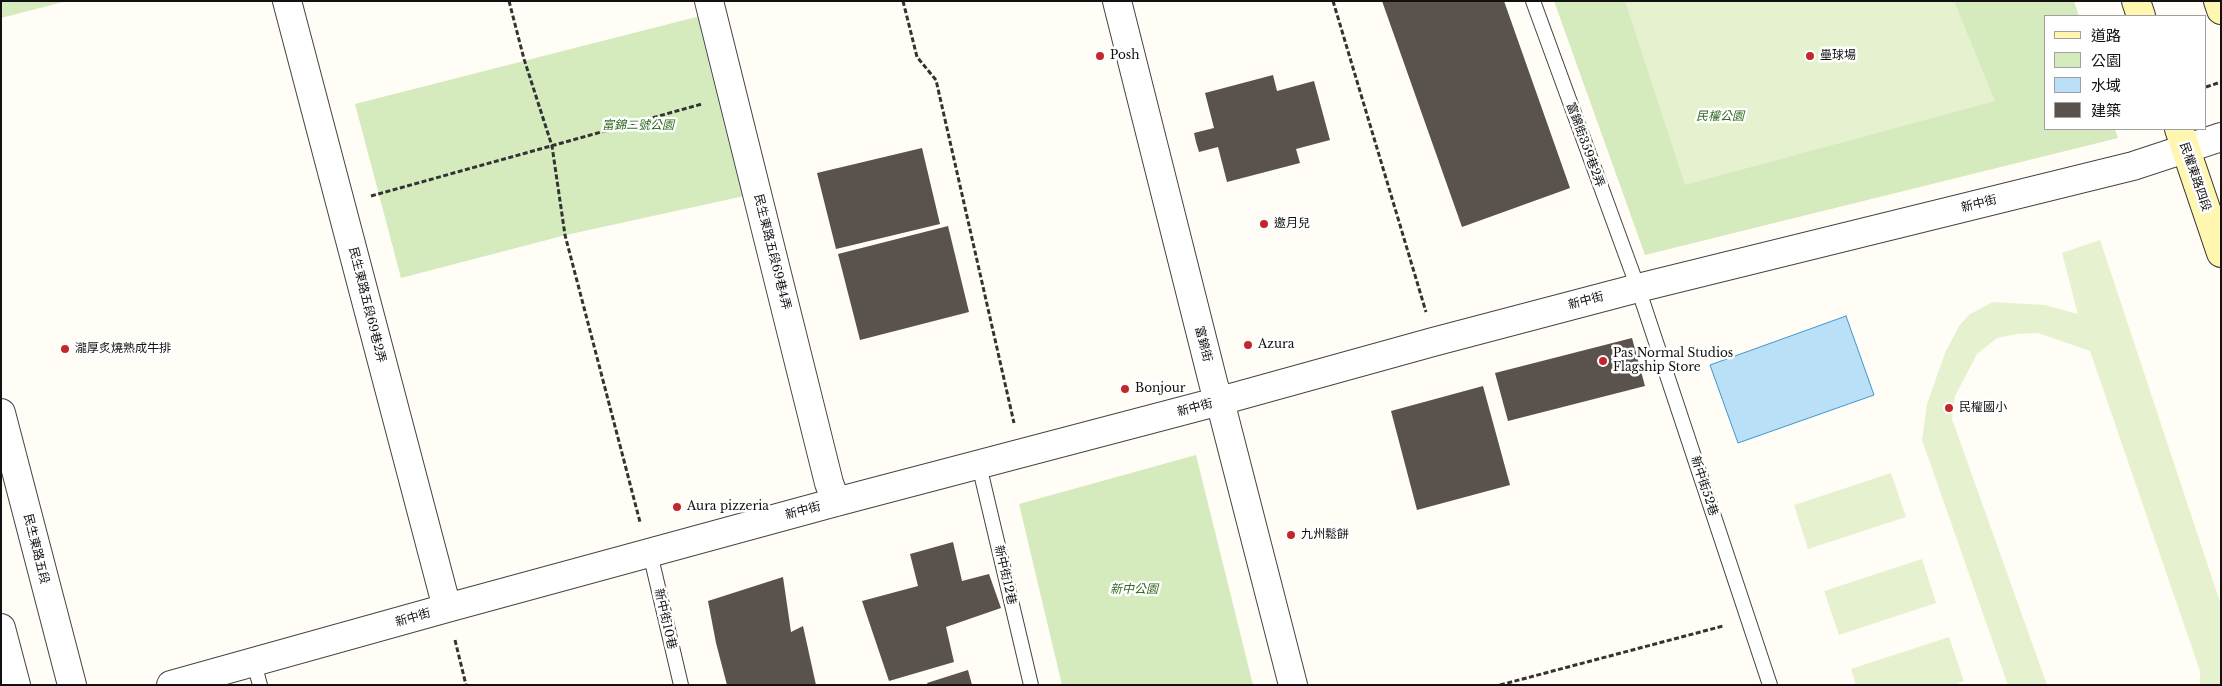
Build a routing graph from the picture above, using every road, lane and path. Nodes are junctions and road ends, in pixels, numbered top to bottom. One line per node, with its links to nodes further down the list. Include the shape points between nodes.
1 (287, 1): 18 (street, 民生東路五段69巷2弄)
2 (509, 1): 17 (path)
3 (709, 1): 14 (street, 民生東路五段69巷4弄)
4 (903, 1): 24 (path, via 917,57 936,80)
5 (1117, 1): 22 (street, 富錦街)
6 (1333, 1): 21 (path)
7 (1533, 1): 20 (lane, 富錦街359巷2弄)
8 (2136, 1): 11 (main road)
9 (2218, 1): 10 (main road)
10 (2221, 10)
11 (2141, 15)
12 (2221, 82): 13 (path)
13 (2207, 87)
14 (734, 96): 17 (path); 26 (street, 民生東路五段69巷4弄)
15 (2221, 137): 16 (street, 新中街)
16 (2182, 139): 19 (main road, 民權東路四段); 20 (street, 新中街, via 2098,175)
17 (552, 146): 18 (path); 27 (path, via 566,236)
18 (341, 205): 28 (street, 民生東路五段69巷2弄)
19 (2221, 253)
20 (1638, 288): 21 (street, 新中街); 29 (lane, 新中街52巷)
21 (1434, 342): 22 (street, 新中街)
22 (1220, 401): 24 (street, 新中街); 38 (street, 富錦街)
23 (1, 413): 33 (street, 民生東路五段)
24 (1022, 454): 25 (street, 新中街)
25 (979, 465): 26 (street, 新中街); 37 (lane, 新中街12巷)
26 (836, 502): 27 (street, 新中街)
27 (650, 553): 28 (street, 新中街); 36 (lane, 新中街10巷)
28 (447, 608): 31 (street, 新中街); 35 (path)
29 (1748, 619): 39 (path); 40 (lane, 新中街52巷)
30 (1, 628): 32 (street)
31 (257, 674): 34 (street, 新中街)
32 (16, 685)
33 (72, 685)
34 (171, 685)
35 (466, 685)
36 (681, 685)
37 (1031, 685)
38 (1293, 685)
39 (1500, 685)
40 (1770, 685)

